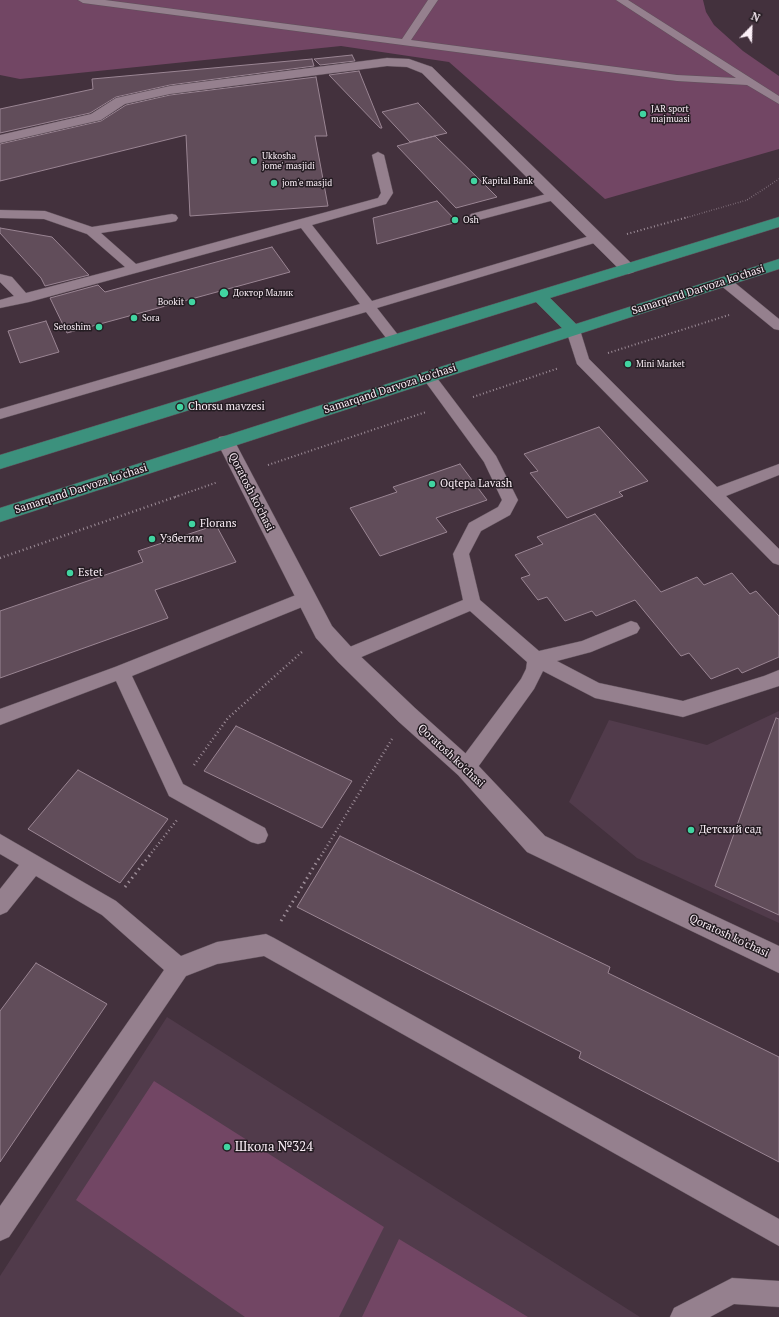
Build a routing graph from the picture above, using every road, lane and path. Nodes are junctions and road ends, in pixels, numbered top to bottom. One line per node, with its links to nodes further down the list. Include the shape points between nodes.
1 (83, 0): 4 (lane)
2 (433, 0): 4 (lane)
3 (621, 0): 5 (lane)
4 (404, 42): 5 (lane, via 677,78)
5 (749, 82): 6 (lane)
6 (779, 101)
7 (0, 139): 10 (street, via 96,117 121,101 170,90 386,62 408,63 427,70)
8 (378, 155): 15 (lane, via 386,193 382,201)
9 (779, 179): 17 (path, via 747,200)
10 (554, 196): 12 (lane); 17 (street)
11 (0, 214): 16 (lane, via 45,216)
12 (475, 217)
13 (172, 218): 16 (lane)
14 (779, 222): 20 (main road)
15 (304, 223): 19 (lane); 26 (lane)
16 (91, 231): 19 (lane)
17 (599, 240): 20 (street); 26 (lane)
18 (779, 264): 22 (main road, Samarqand Darvoza ko'chasi)
19 (134, 269): 24 (lane)
20 (628, 269): 23 (main road)
21 (0, 278): 24 (lane, via 7,280)
22 (724, 281): 27 (lane); 29 (main road, Samarqand Darvoza ko'chasi)
23 (539, 296): 29 (main road); 30 (main road)
24 (24, 299): 25 (lane)
25 (0, 304)
26 (368, 306): 30 (lane); 34 (lane)
27 (756, 307): 28 (lane); 31 (path)
28 (779, 326)
29 (573, 330): 31 (lane); 32 (main road, Samarqand Darvoza ko'chasi)
30 (395, 340): 36 (main road)
31 (582, 360): 33 (path); 39 (lane)
32 (429, 376): 33 (lane); 35 (main road, Samarqand Darvoza ko'chasi)
33 (449, 404): 38 (path); 44 (lane, via 491,460 510,500 504,511 475,527 461,554)
34 (0, 414)
35 (226, 442): 38 (street, Qoratosh ko'chasi); 40 (main road, Samarqand Darvoza ko'chasi)
36 (0, 462)
37 (779, 469): 39 (lane)
38 (242, 474): 41 (path); 43 (street, Qoratosh ko'chasi)
39 (714, 494): 42 (lane)
40 (0, 515)
41 (0, 558)
42 (779, 559)
43 (306, 598): 46 (street, Qoratosh ko'chasi); 49 (lane)
44 (472, 603): 47 (lane); 48 (lane)
45 (631, 628): 48 (lane, via 585,647)
46 (324, 632): 47 (street, Qoratosh ko'chasi); 54 (path, via 228,718)
47 (346, 656): 51 (street, Qoratosh ko'chasi)
48 (536, 659): 50 (lane, via 595,690 682,709); 53 (lane, via 535,669 528,684)
49 (121, 672): 52 (lane); 54 (lane)
50 (779, 677)
51 (407, 715): 53 (street, Qoratosh ko'chasi); 60 (path)
52 (0, 717)
53 (466, 768): 61 (street, Qoratosh ko'chasi, via 536,844)
54 (176, 790): 55 (lane); 59 (path, via 179,818)
55 (258, 835)
56 (0, 843): 57 (lane)
57 (34, 863): 58 (lane); 59 (lane)
58 (0, 905)
59 (109, 908): 62 (lane)
60 (266, 946): 62 (lane, via 217,953); 64 (lane)
61 (779, 960)
62 (178, 968): 63 (lane)
63 (0, 1228)
64 (779, 1233)
65 (779, 1294): 66 (lane, via 732,1291)
66 (683, 1317)

